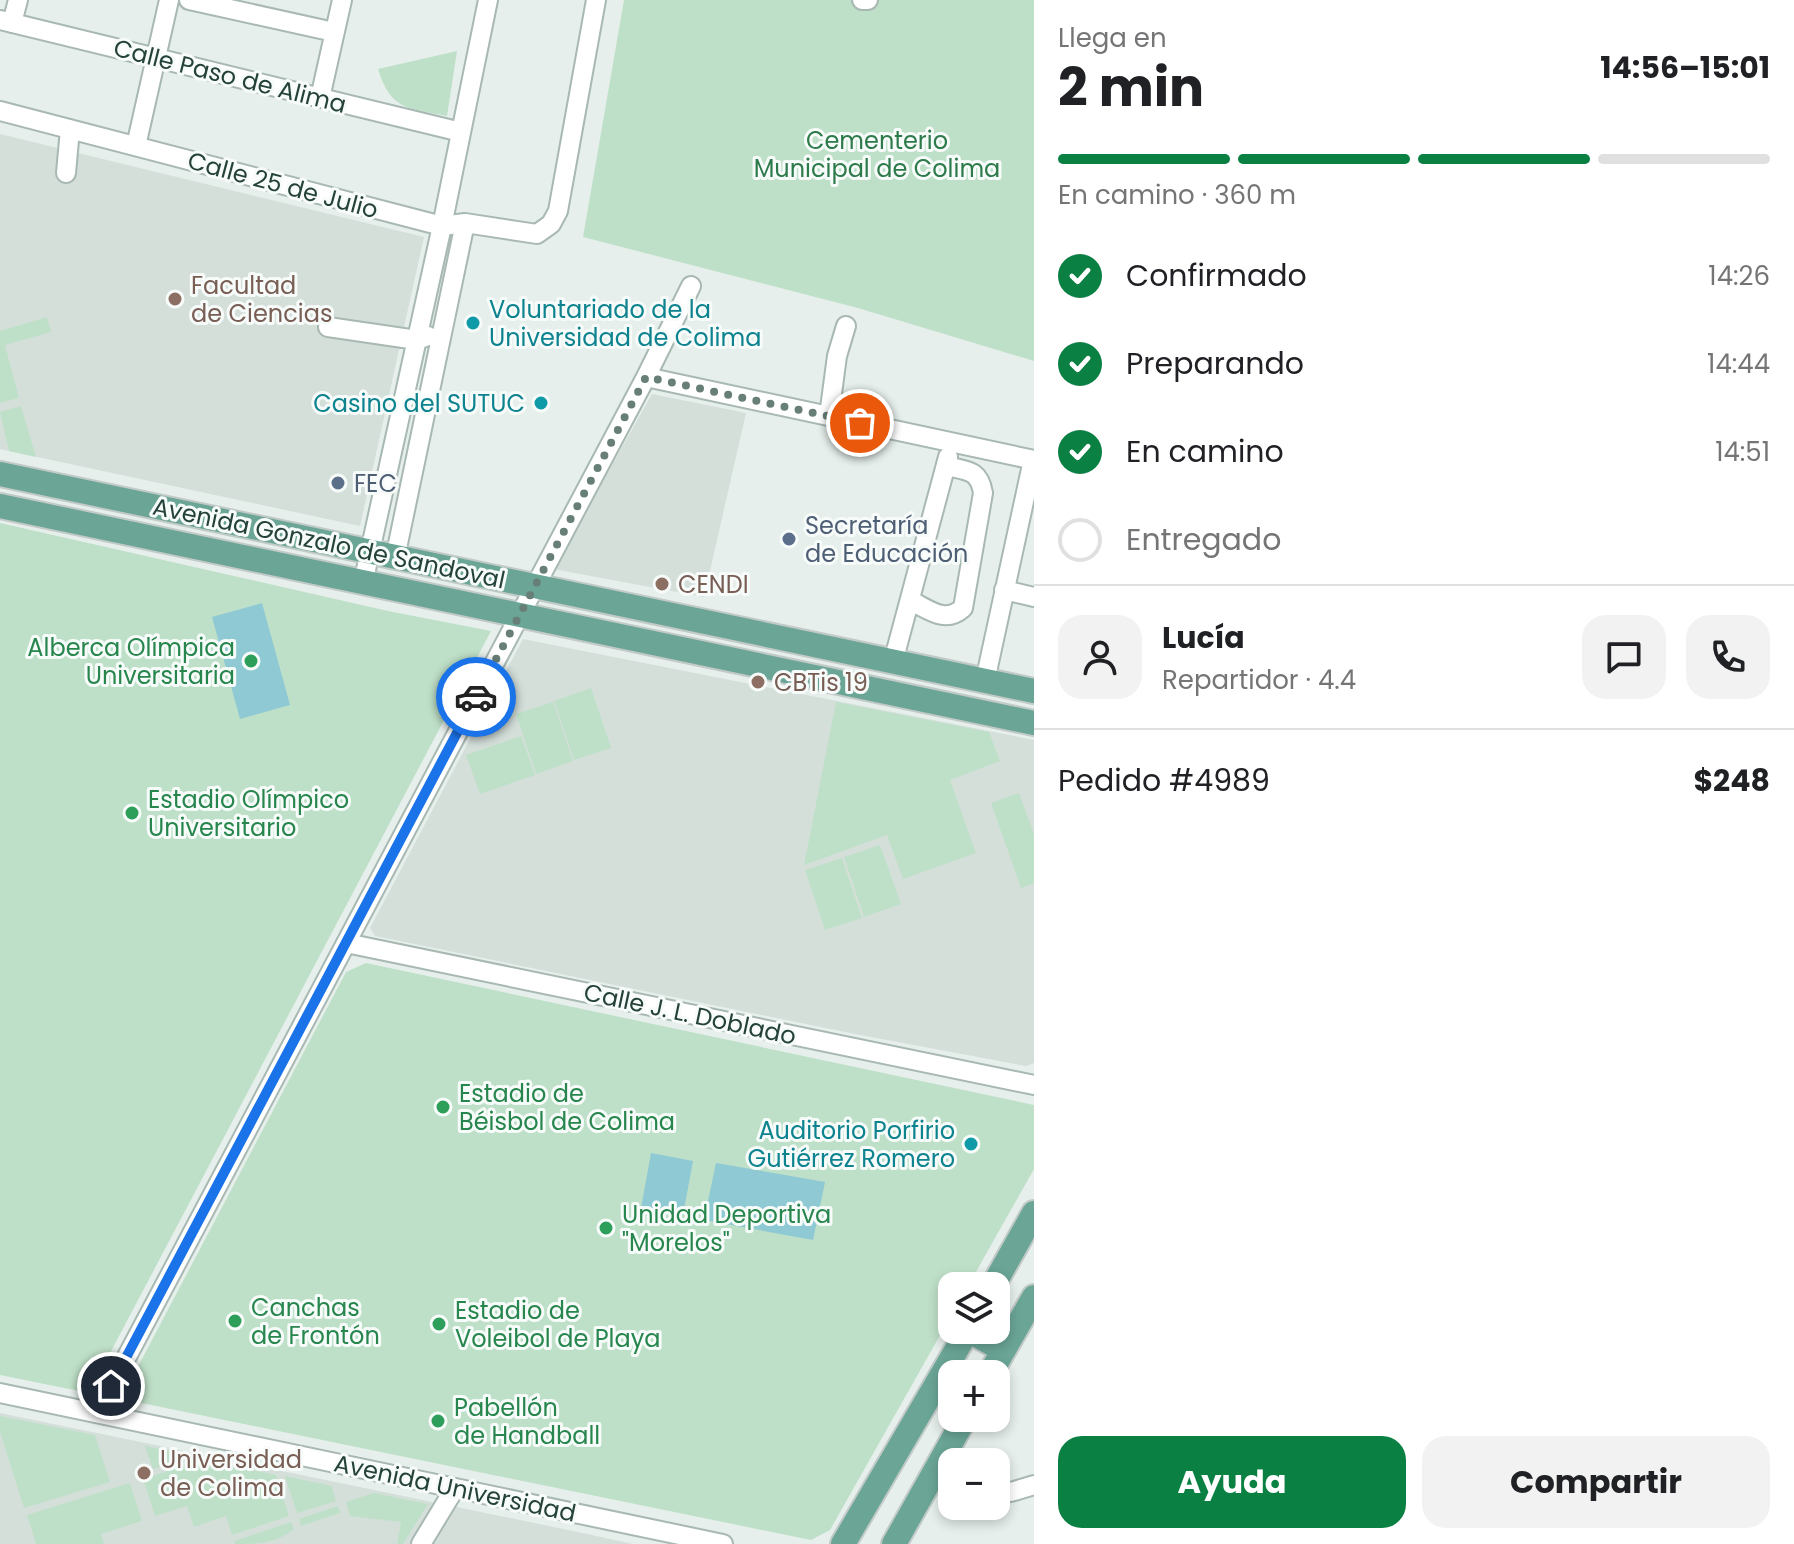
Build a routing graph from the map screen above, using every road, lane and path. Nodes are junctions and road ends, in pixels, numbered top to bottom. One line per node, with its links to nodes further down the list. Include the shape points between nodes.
1 (18, 0): 10 (street)
2 (169, 0): 12 (street)
3 (189, 0): 9 (street)
4 (342, 0): 11 (street)
5 (488, 0): 16 (street)
6 (596, 0): 19 (street, Calle 25 de Julio, via 558,211 551,224 537,234)
7 (862, 0): 8 (street)
8 (868, 0)
9 (270, 9): 11 (street)
10 (6, 22): 12 (street, Calle Paso de Alima)
11 (334, 32): 13 (street)
12 (156, 58): 13 (street, Calle Paso de Alima); 17 (street)
13 (320, 98): 16 (street, Calle Paso de Alima)
14 (0, 111): 15 (street, Calle 25 de Julio)
15 (70, 129): 17 (street, Calle 25 de Julio); 18 (street)
16 (461, 132): 20 (street)
17 (136, 146): 20 (street, Calle 25 de Julio)
18 (66, 173)
19 (465, 223): 20 (street, Calle 25 de Julio); 24 (street)
20 (442, 226): 25 (street)
21 (691, 286): 26 (street)
22 (846, 326): 27 (street)
23 (328, 327): 25 (street)
24 (442, 331): 25 (street); 34 (street)
25 (417, 340): 33 (street)
26 (646, 377): 27 (street); 36 (street)
27 (829, 416): 28 (street)
28 (952, 442): 29 (street); 30 (street)
29 (1033, 460): 37 (street)
30 (946, 466): 39 (street); 39 (street, via 973,472 983,493 963,608 944,617)
31 (0, 474): 33 (main road, Avenida Gonzalo de Sandoval)
32 (0, 506): 35 (main road, Avenida Gonzalo de Sandoval)
33 (370, 552): 34 (main road, Avenida Gonzalo de Sandoval); 35 (street)
34 (395, 558): 36 (main road, Avenida Gonzalo de Sandoval)
35 (363, 583): 40 (main road, Avenida Gonzalo de Sandoval)
36 (535, 587): 40 (street); 41 (main road, Avenida Gonzalo de Sandoval)
37 (1004, 590): 38 (street); 44 (street)
38 (1034, 597)
39 (911, 601): 42 (street)
40 (519, 616): 43 (main road, Avenida Gonzalo de Sandoval); 48 (street)
41 (775, 637): 42 (main road, Avenida Gonzalo de Sandoval); 43 (main road)
42 (893, 662): 44 (main road, Avenida Gonzalo de Sandoval)
43 (767, 667): 46 (main road, Avenida Gonzalo de Sandoval)
44 (985, 681): 45 (main road, Avenida Gonzalo de Sandoval)
45 (1023, 689): 46 (main road)
46 (1007, 718): 47 (main road, Avenida Gonzalo de Sandoval)
47 (1034, 723)
48 (346, 943): 49 (street, Calle J. L. Doblado); 58 (street)
49 (1034, 1085)
50 (1032, 1208): 51 (main road)
51 (1000, 1272)
52 (1034, 1297): 55 (main road)
53 (960, 1344): 65 (main road)
54 (992, 1344): 55 (main road)
55 (1003, 1350): 56 (main road)
56 (998, 1360)
57 (1, 1394): 58 (street, Avenida Universidad)
58 (97, 1413): 61 (street, Avenida Universidad)
59 (938, 1481): 66 (main road)
60 (1034, 1485): 62 (street)
61 (455, 1488): 63 (street); 64 (street, Avenida Universidad)
62 (1010, 1492)
63 (421, 1544)
64 (723, 1544)
65 (843, 1544)
66 (894, 1544)

